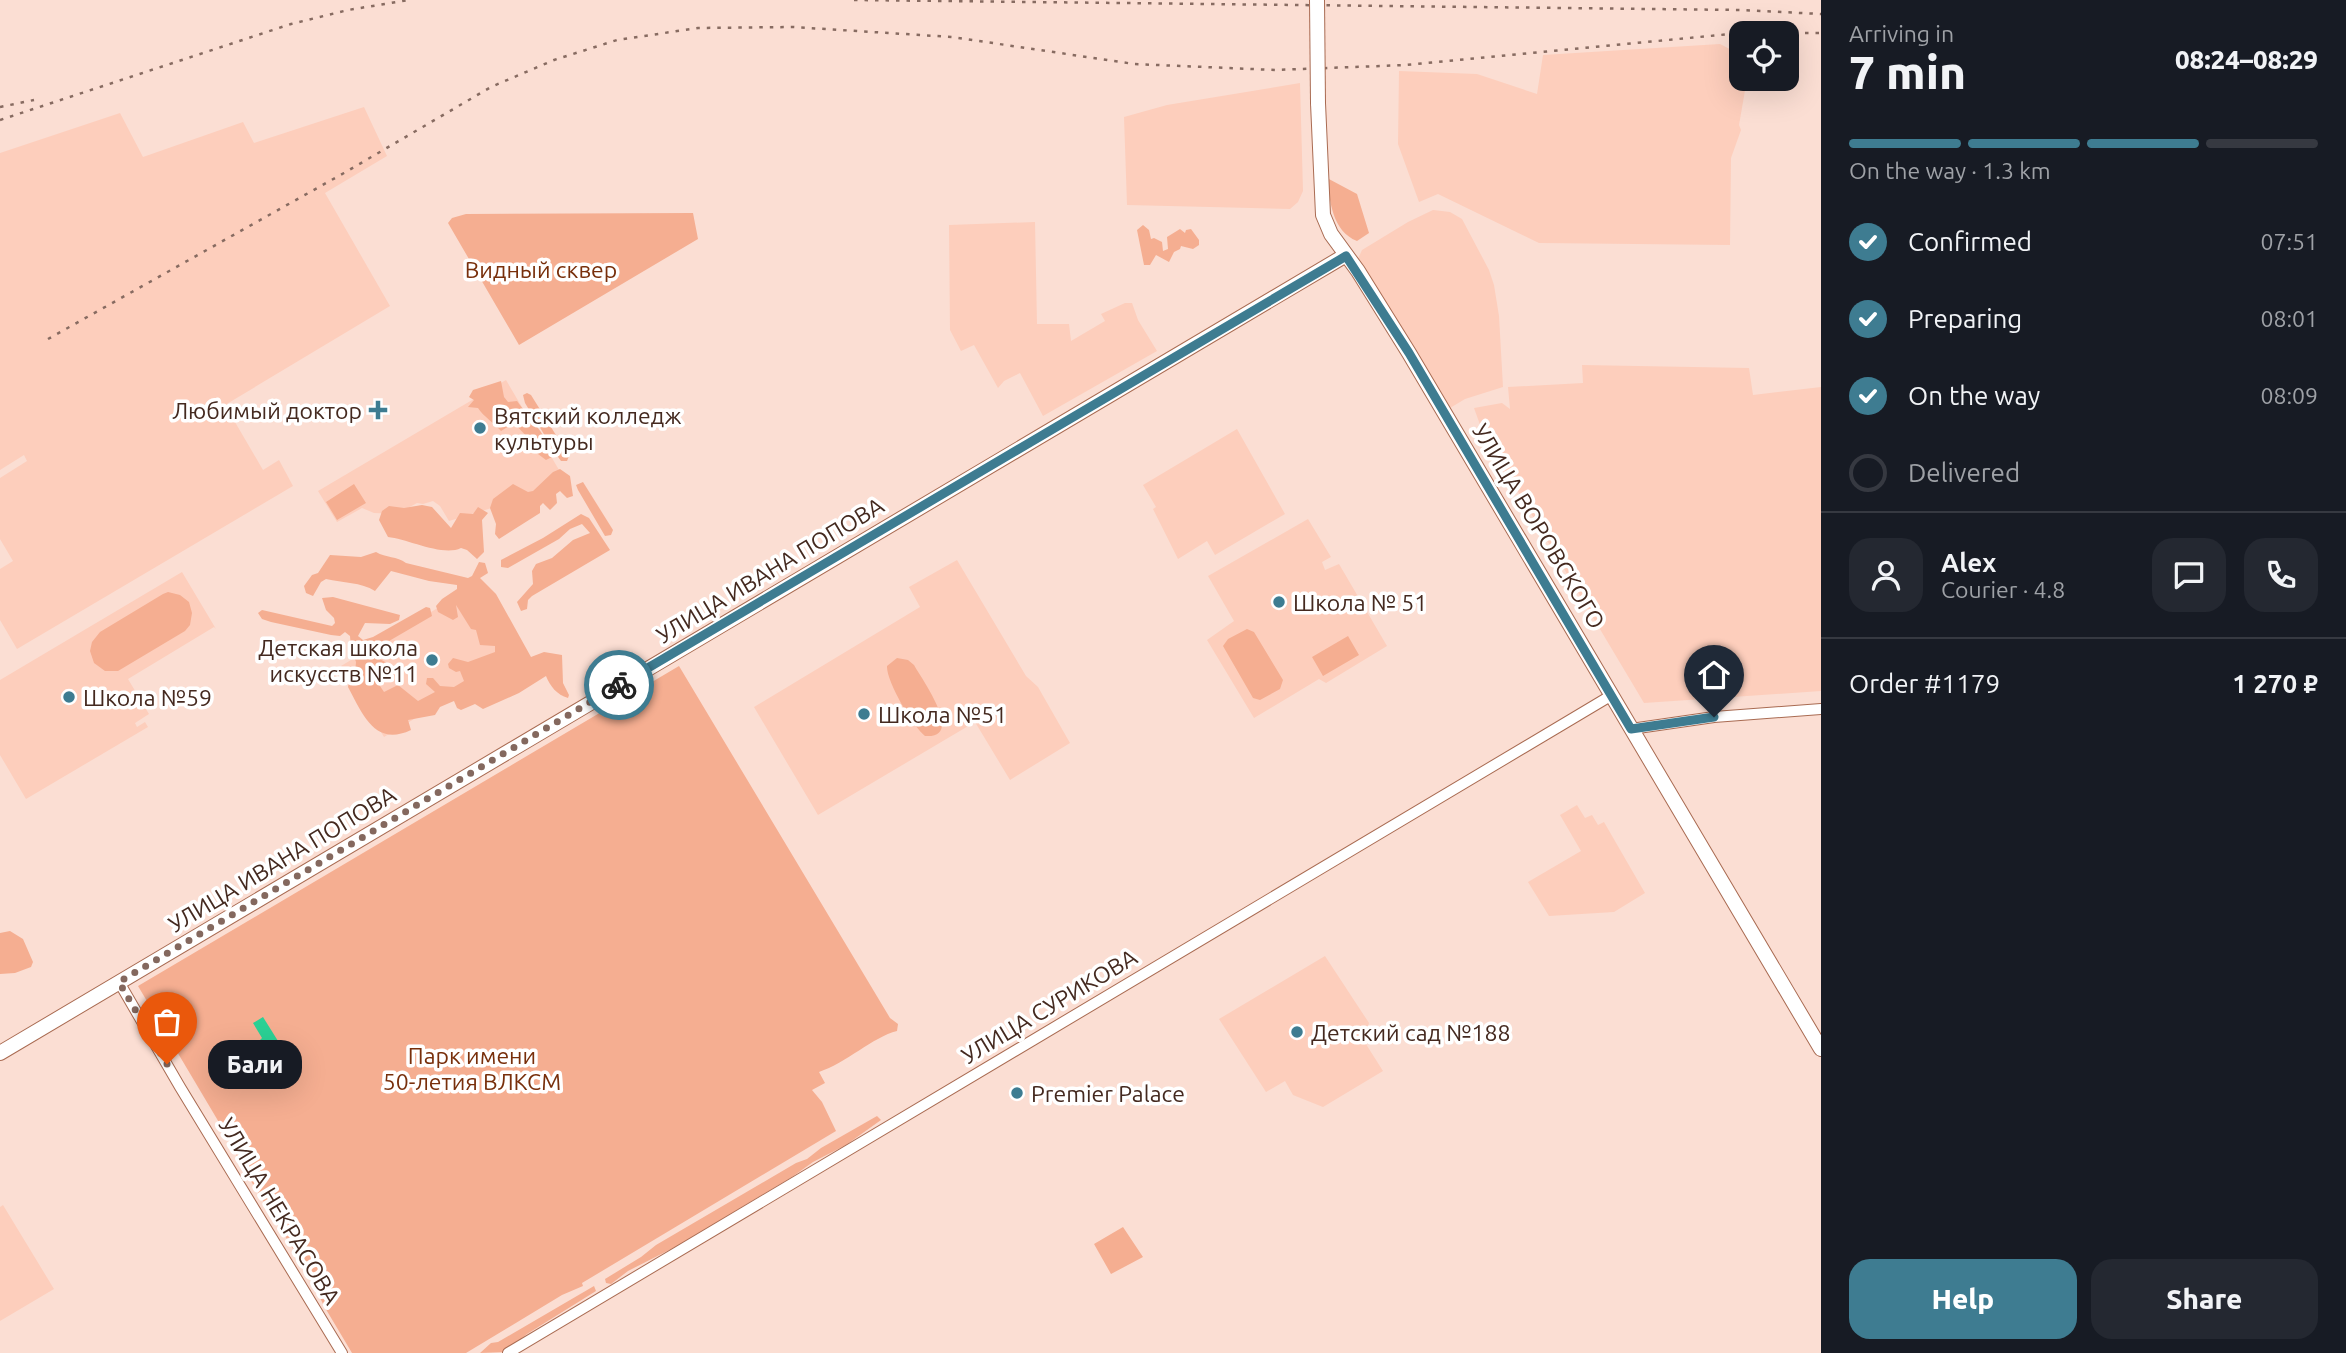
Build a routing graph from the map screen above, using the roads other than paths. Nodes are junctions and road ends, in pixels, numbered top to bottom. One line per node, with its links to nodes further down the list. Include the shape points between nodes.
1 (1317, 0): 2 (main road, УЛИЦА ВОРОВСКОГО, bridge, via 1323,215)
2 (1346, 256): 3 (main road, УЛИЦА ВОРОВСКОГО, via 1409,353); 6 (main road, УЛИЦА ИВАНА ПОПОВА)
3 (1612, 695): 5 (main road, УЛИЦА ВОРОВСКОГО); 10 (street, УЛИЦА СУРИКОВА)
4 (1821, 709): 5 (street)
5 (1631, 729): 7 (main road, УЛИЦА ВОРОВСКОГО)
6 (119, 982): 8 (main road, УЛИЦА ИВАНА ПОПОВА); 9 (street, УЛИЦА НЕКРАСОВА)
7 (1821, 1049)
8 (0, 1053)
9 (342, 1353)
10 (508, 1353)

